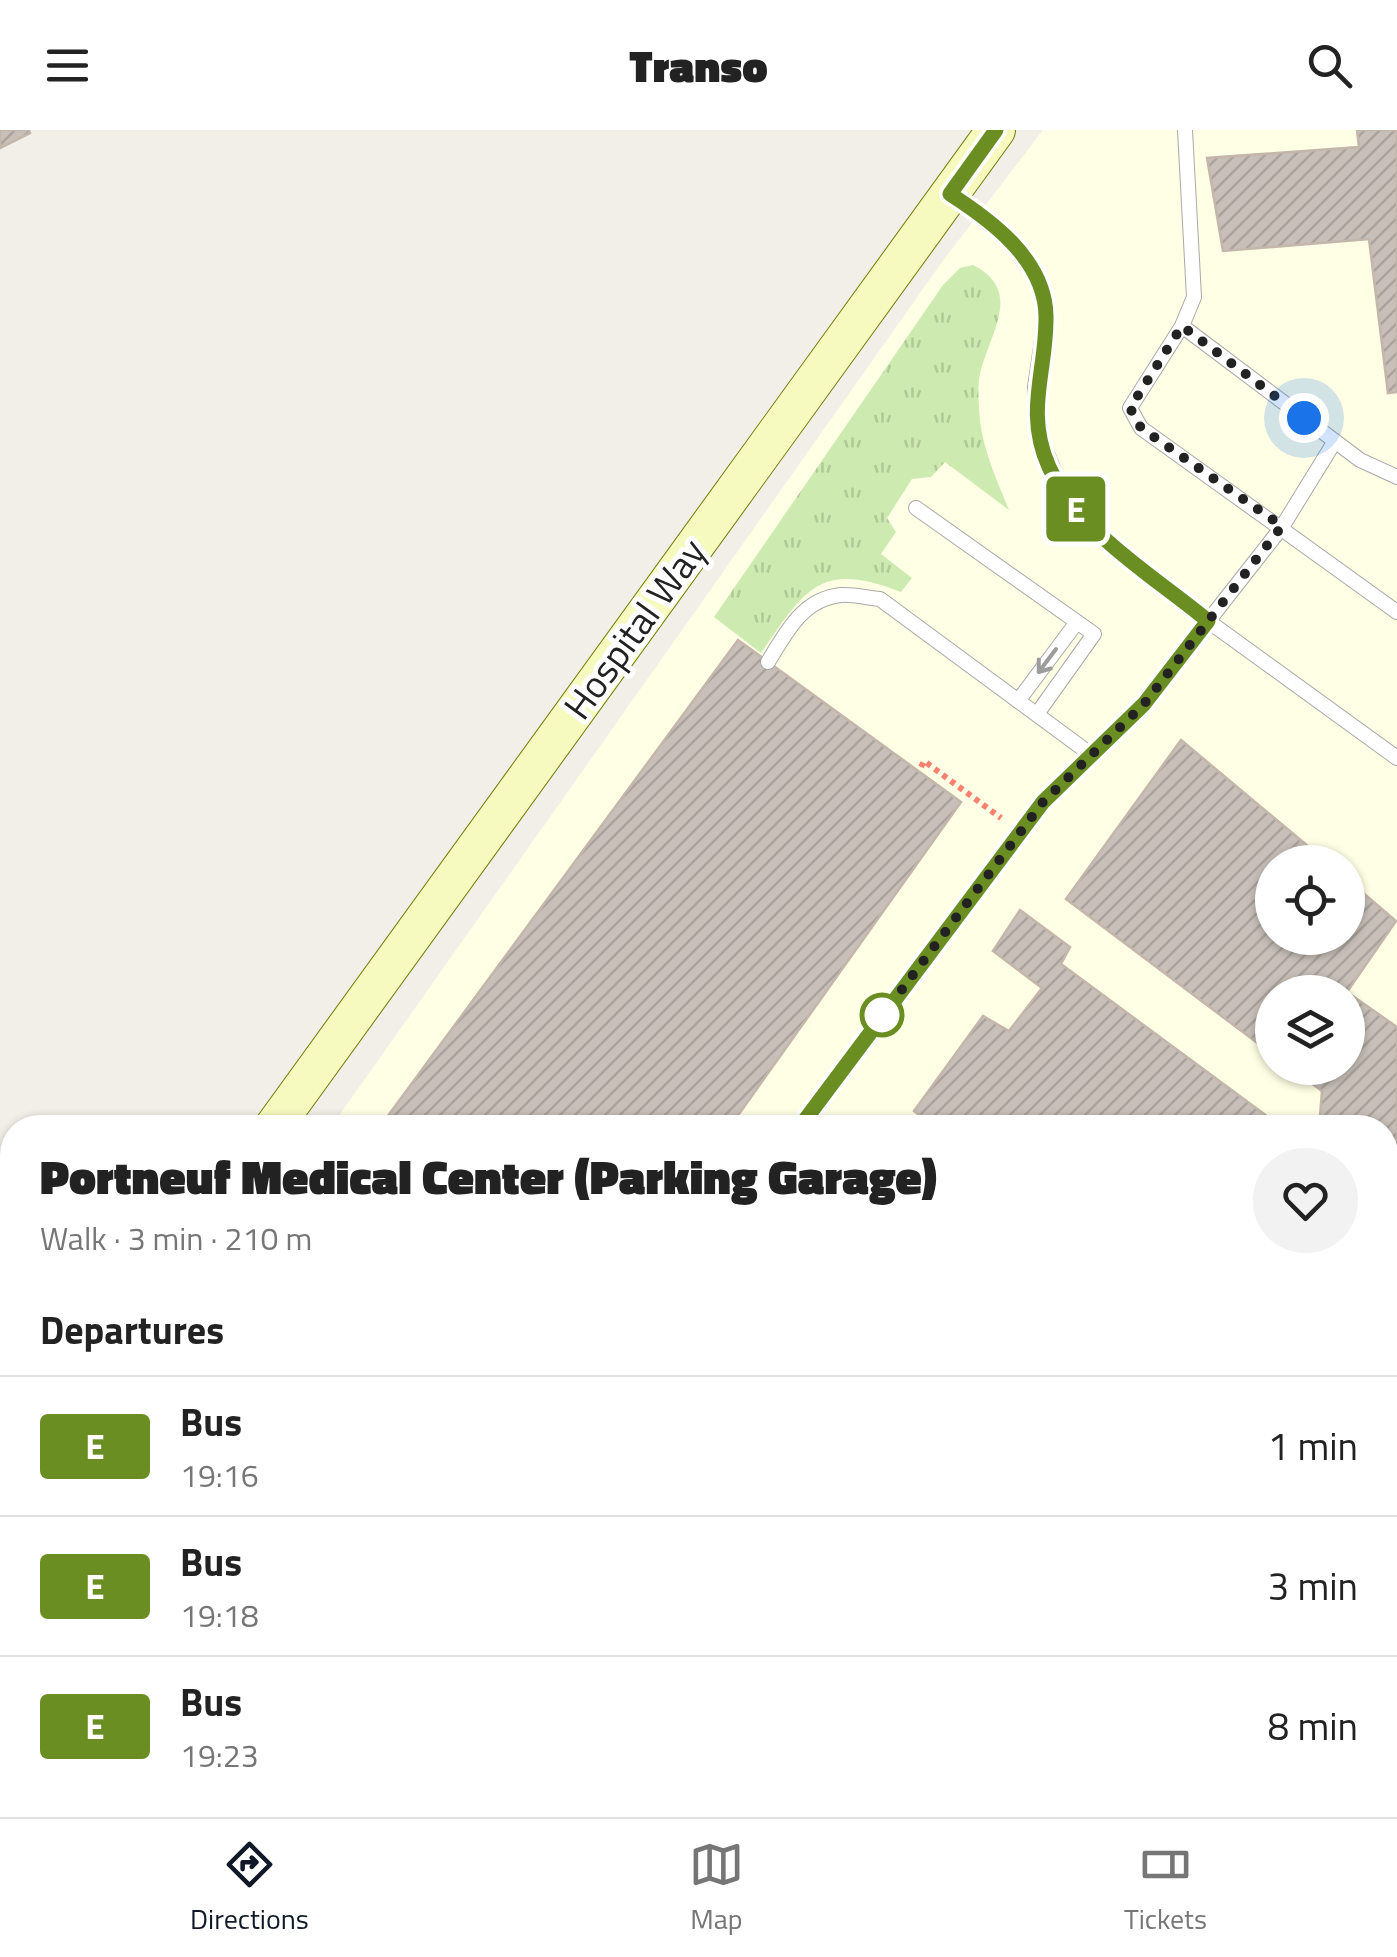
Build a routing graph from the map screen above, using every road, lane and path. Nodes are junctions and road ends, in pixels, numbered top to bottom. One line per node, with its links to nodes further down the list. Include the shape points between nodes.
1 (996, 130): 3 (street, Hospital Way)
2 (1186, 130): 4 (lane, via 1194,297)
3 (950, 194): 10 (lane, via 1000,228 1039,283 1046,314 1035,387 1038,431 1064,495 1090,525); 19 (street, Hospital Way)
4 (1182, 326): 5 (lane); 8 (lane, via 1130,408 1141,428)
5 (1335, 441): 6 (lane); 8 (lane)
6 (1397, 477)
7 (916, 508): 11 (lane)
8 (1282, 526): 9 (lane); 10 (lane)
9 (1397, 612)
10 (1208, 621): 15 (lane, via 1144,704); 16 (lane)
11 (1077, 622): 13 (lane, one-way to 13); 14 (lane, via 1094,634)
12 (768, 662): 13 (lane, via 807,608 840,595 880,599)
13 (1018, 701): 14 (lane)
14 (1036, 714): 15 (lane)
15 (1093, 756): 20 (lane, via 1043,802)
16 (1397, 758)
17 (920, 767): 18 (path, via 924,761)
18 (1006, 822)
19 (282, 1115)
20 (809, 1115)

